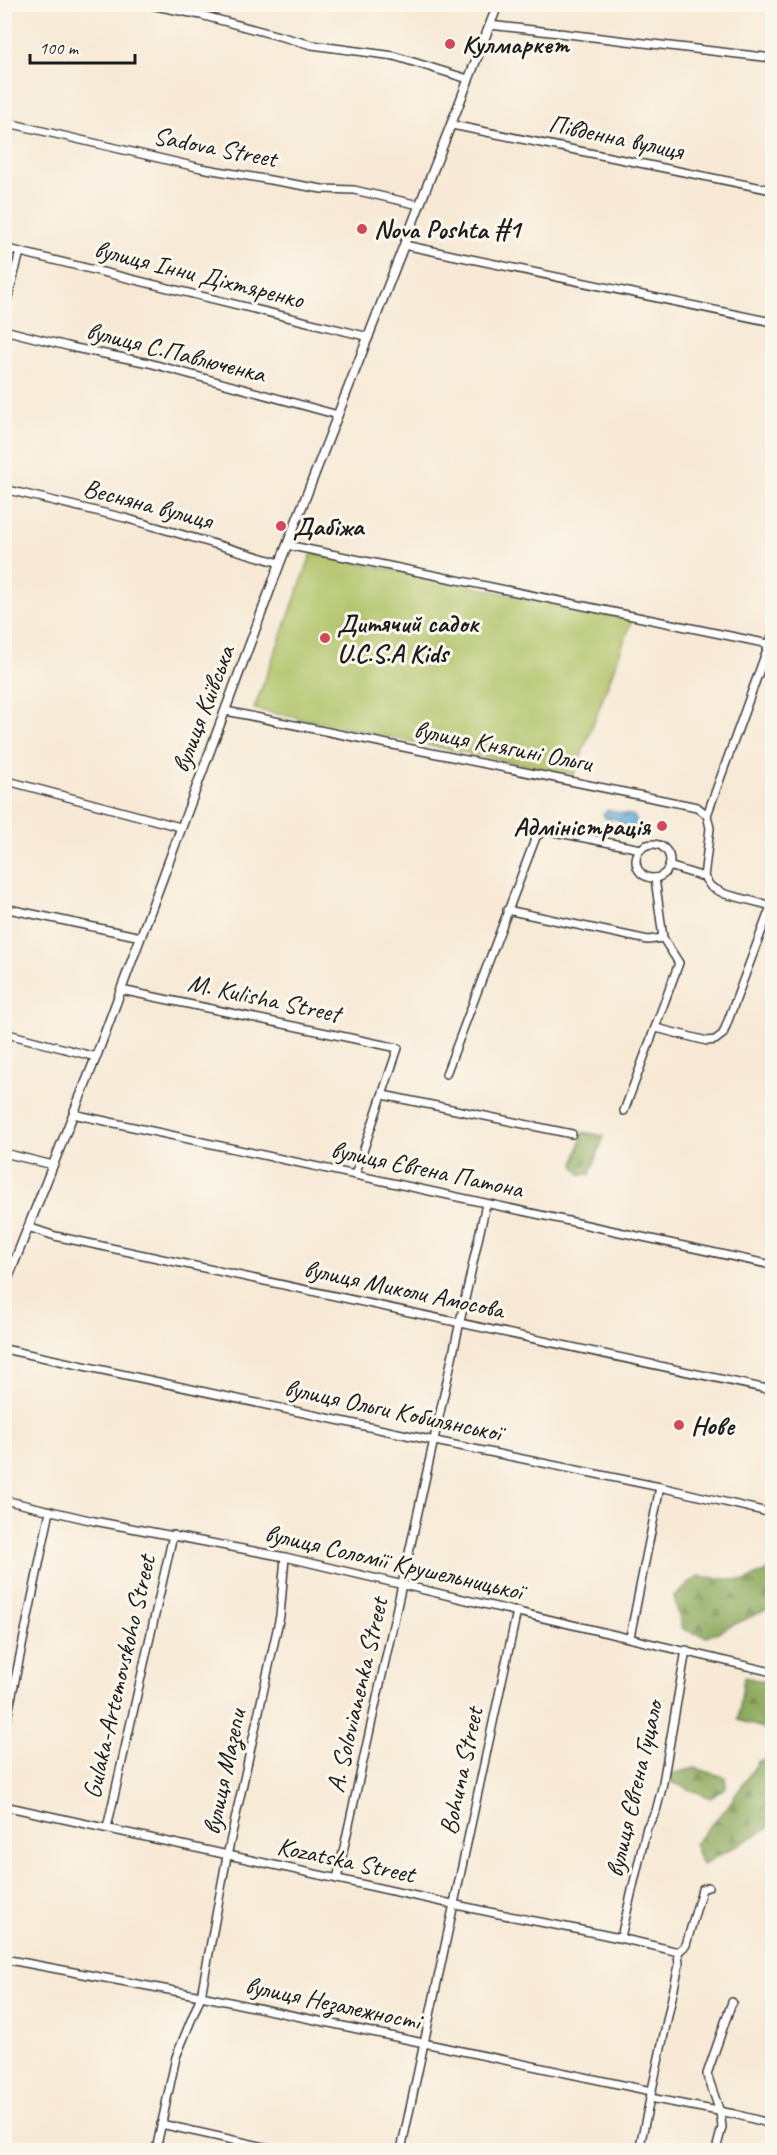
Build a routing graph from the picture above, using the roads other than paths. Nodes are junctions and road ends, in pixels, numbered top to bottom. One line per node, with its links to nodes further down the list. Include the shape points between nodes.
1 (145, 4): 5 (street, via 312,45 394,56)
2 (498, 4): 3 (street, вулиця Київська)
3 (490, 26): 4 (street); 5 (street, вулиця Київська)
4 (772, 58)
5 (468, 79): 7 (street, вулиця Київська)
6 (4, 122): 9 (street, Sadova Street, via 201,168 322,189 354,189)
7 (452, 125): 8 (street, Південна вулиця); 9 (street, вулиця Київська)
8 (772, 190)
9 (419, 206): 10 (street, вулиця Київська)
10 (404, 245): 14 (street); 16 (street, вулиця Київська)
11 (4, 248): 12 (street, вулиця Інни Діхтяренко)
12 (20, 252): 13 (street); 16 (street, вулиця Інни Діхтяренко)
13 (5, 310)
14 (772, 322)
15 (4, 330): 17 (street, вулиця С.Павлюченка, via 149,363)
16 (369, 337): 17 (street, вулиця Київська)
17 (338, 415): 19 (street, вулиця Київська)
18 (4, 489): 20 (street, Весняна вулиця, via 125,518)
19 (287, 545): 20 (street, вулиця Київська); 21 (street)
20 (280, 563): 22 (street, вулиця Київська)
21 (771, 640): 24 (street)
22 (226, 711): 24 (street, вулиця Княгині Ольги, via 697,807); 25 (street, вулиця Київська)
23 (4, 780): 25 (street)
24 (707, 815): 28 (street, via 710,828)
25 (180, 827): 33 (street, вулиця Київська)
26 (641, 849): 27 (street, via 652,844 660,846 668,855); 29 (street, via 636,861 639,870); 32 (street, via 549,831 541,833 534,840)
27 (669, 866): 28 (street); 29 (street)
28 (704, 877): 30 (street, via 711,887 725,894)
29 (655, 878): 34 (street)
30 (772, 906): 36 (street, via 723,1035 707,1041)
31 (4, 908): 33 (street)
32 (507, 910): 34 (street, via 648,940); 39 (street)
33 (141, 937): 35 (street, вулиця Київська)
34 (663, 938): 36 (street, via 679,963)
35 (120, 990): 38 (street, вулиця Київська); 40 (street, M. Kulisha Street, via 398,1048)
36 (656, 1028): 41 (street)
37 (4, 1033): 38 (street)
38 (96, 1057): 42 (street, вулиця Київська)
39 (446, 1074)
40 (383, 1095): 43 (street); 46 (street)
41 (624, 1111)
42 (73, 1114): 45 (street, вулиця Київська); 46 (street, вулиця Євгена Патона)
43 (572, 1134)
44 (4, 1153): 45 (street)
45 (52, 1165): 48 (street, вулиця Київська)
46 (355, 1175): 47 (street, вулиця Євгена Патона)
47 (486, 1204): 49 (street, вулиця Євгена Патона); 51 (street, A. Solovianenka Street)
48 (28, 1227): 50 (street, вулиця Київська); 51 (street, вулиця Миколи Амосова)
49 (772, 1265)
50 (4, 1288)
51 (459, 1322): 53 (street, вулиця Миколи Амосова); 54 (street, A. Solovianenka Street)
52 (4, 1349): 54 (street, вулиця Ольги Кобилянської)
53 (772, 1390)
54 (435, 1441): 55 (street, вулиця Ольги Кобилянської); 61 (street, A. Solovianenka Street)
55 (660, 1487): 58 (street, вулиця Ольги Кобилянської); 63 (street)
56 (4, 1500): 57 (street, вулиця Соломії Крушельницької)
57 (50, 1511): 59 (street, вулиця Соломії Крушельницької); 66 (street)
58 (772, 1513)
59 (173, 1535): 60 (street, вулиця Соломії Крушельницької); 68 (street, Gulaka-Artemovskoho Street)
60 (285, 1557): 61 (street, вулиця Соломії Крушельницької); 69 (street, вулиця Мазепи, via 280,1616)
61 (404, 1584): 62 (street, вулиця Соломії Крушельницької); 70 (street, A. Solovianenka Street)
62 (516, 1611): 63 (street, вулиця Соломії Крушельницької); 72 (street, Bohuna Street)
63 (630, 1637): 64 (street, вулиця Соломії Крушельницької)
64 (686, 1650): 65 (street, вулиця Соломії Крушельницької); 73 (street, вулиця Євгена Гуцало, via 662,1788 647,1827)
65 (772, 1672)
66 (4, 1733)
67 (4, 1806): 68 (street, Kozatska Street)
68 (107, 1828): 69 (street, Kozatska Street)
69 (227, 1856): 70 (street, Kozatska Street); 76 (street, вулиця Мазепи)
70 (337, 1879): 72 (street, Kozatska Street)
71 (708, 1887): 74 (street, via 702,1889 686,1945)
72 (454, 1905): 73 (street, Kozatska Street); 78 (street, Bohuna Street)
73 (621, 1937): 74 (street, Kozatska Street)
74 (678, 1952): 79 (street, via 680,1965)
75 (4, 1959): 76 (street, вулиця Незалежності)
76 (201, 1996): 78 (street, вулиця Незалежності); 81 (street, вулиця Мазепи, via 176,2057)
77 (732, 2002): 80 (street, via 707,2074)
78 (425, 2044): 79 (street, вулиця Незалежності); 85 (street, Bohuna Street)
79 (651, 2095): 80 (street, вулиця Незалежності); 86 (street)
80 (720, 2112): 82 (street, вулиця Незалежності); 87 (street, via 722,2127)
81 (161, 2124): 83 (street, вулиця Мазепи); 84 (street)
82 (772, 2124)
83 (156, 2151)
84 (278, 2151)
85 (401, 2151)
86 (639, 2151)
87 (716, 2151)

